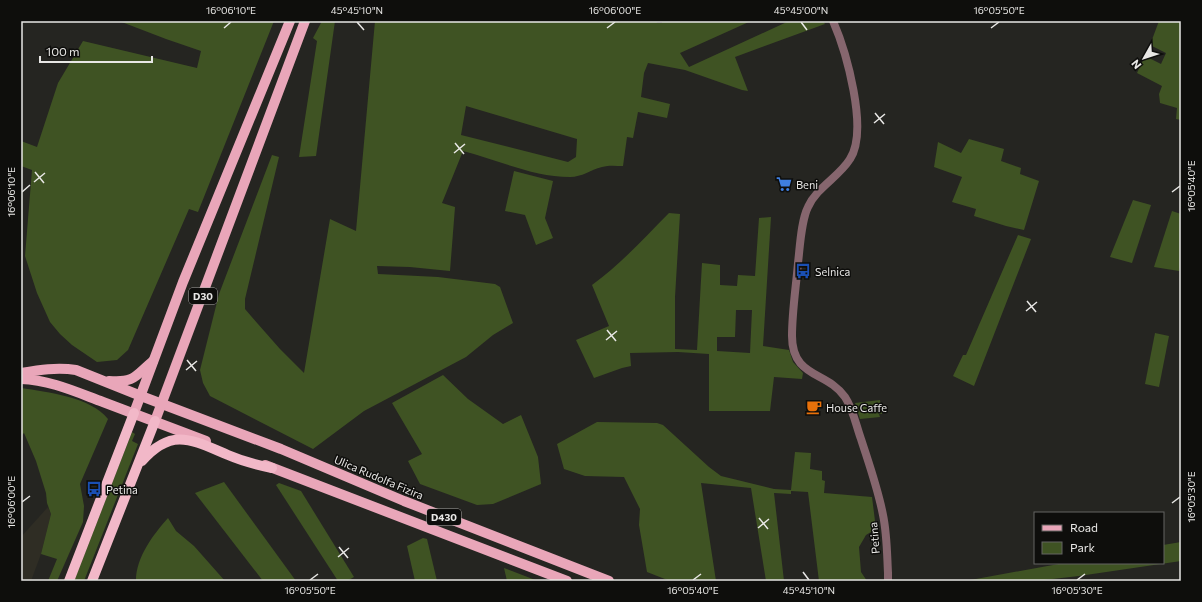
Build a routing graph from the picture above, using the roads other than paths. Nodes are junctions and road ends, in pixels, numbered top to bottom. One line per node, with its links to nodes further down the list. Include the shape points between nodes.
1 (290, 21): 4 (main road, D30)
2 (305, 21): 9 (main road, D30)
3 (833, 21): 14 (street, Petina, via 850,73 857,136 852,158 807,208 797,274 793,348 803,366 836,387 848,401 880,501)
4 (155, 360): 7 (main road, via 131,380); 8 (main road, D30)
5 (21, 373): 7 (main road, Ulica Rudolfa Fizira, via 66,368)
6 (21, 379): 10 (main road, via 48,382)
7 (102, 381): 8 (main road, Ulica Rudolfa Fizira)
8 (141, 396): 9 (main road, Ulica Rudolfa Fizira); 10 (main road, D30)
9 (162, 404): 11 (main road, D30); 18 (main road, Ulica Rudolfa Fizira / D430)
10 (134, 413): 11 (main road); 15 (highway, D30)
11 (155, 421): 12 (highway, D30); 13 (main road, D430)
12 (137, 467): 13 (highway, via 158,446 167,441 181,439 200,443 248,463); 16 (highway, D30)
13 (272, 468): 17 (main road, D430)
14 (889, 578)
15 (69, 581)
16 (92, 581)
17 (567, 581)
18 (609, 581)

